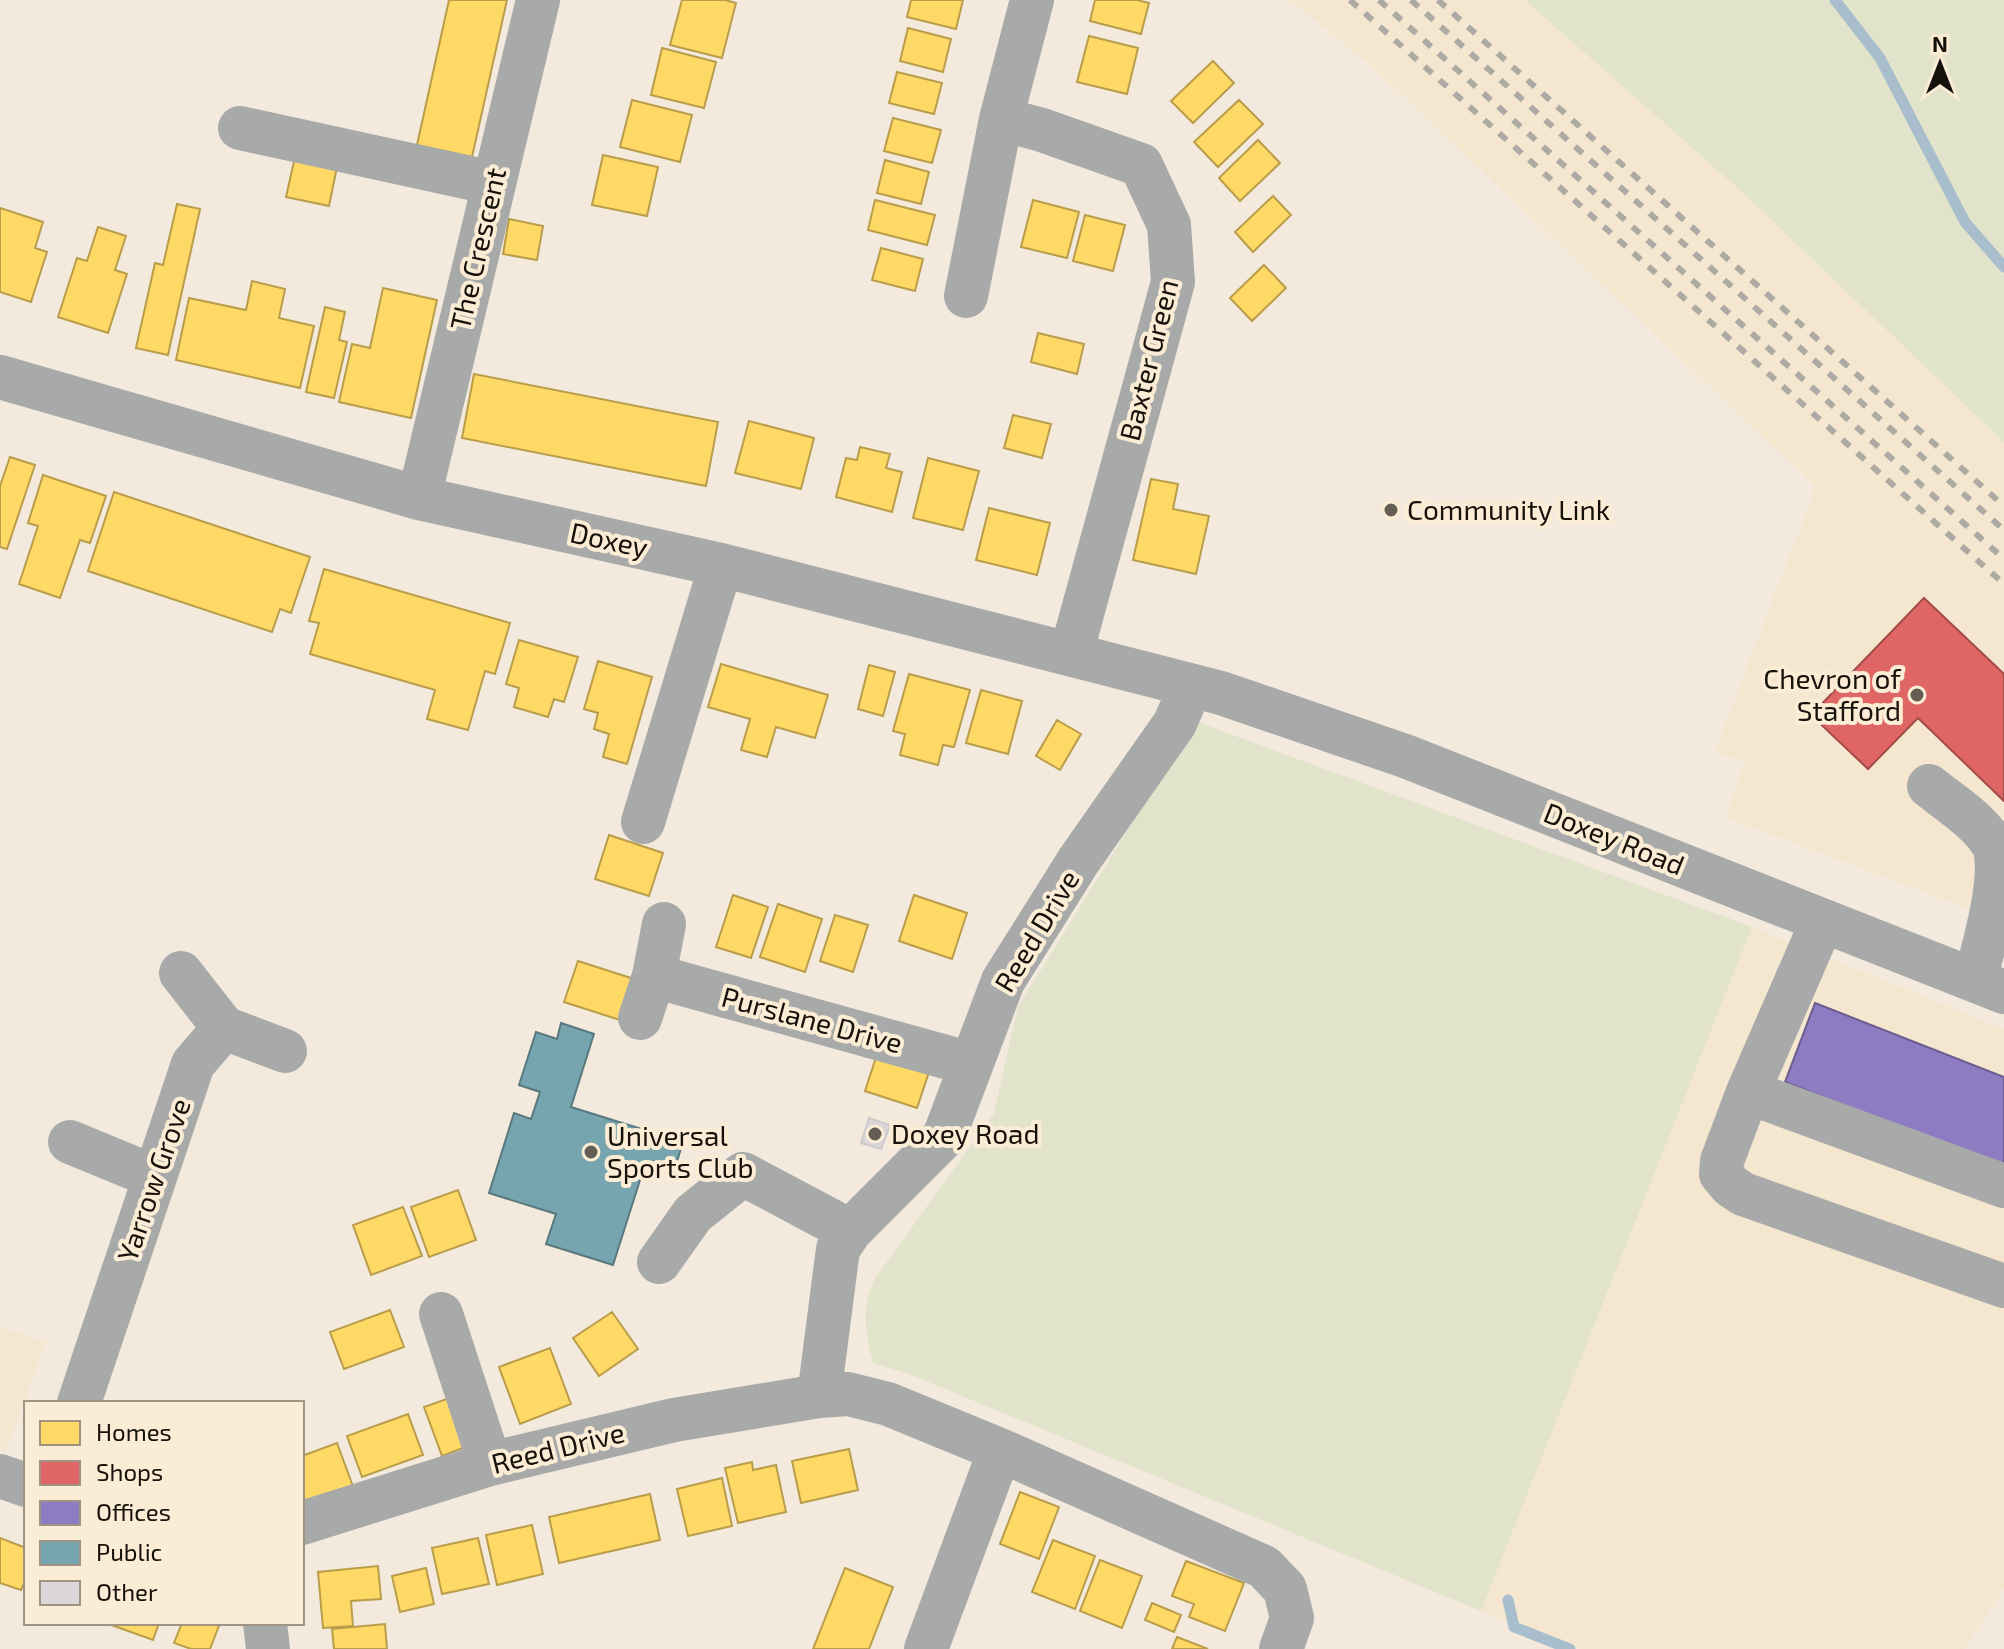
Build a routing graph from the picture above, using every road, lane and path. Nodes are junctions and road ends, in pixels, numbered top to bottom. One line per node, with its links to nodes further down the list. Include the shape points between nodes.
1 (538, 0): 5 (street, The Crescent)
2 (1032, 0): 3 (street)
3 (1001, 119): 6 (street); 10 (street, Baxter Green, via 1141,165 1169,225 1173,282)
4 (240, 128): 5 (street)
5 (493, 183): 8 (street, The Crescent)
6 (966, 296)
7 (0, 377): 8 (street, Doxey)
8 (419, 498): 9 (street, Doxey)
9 (721, 565): 10 (street, Doxey); 13 (street)
10 (1071, 654): 11 (street, Doxey)
11 (1206, 690): 14 (street, Doxey Road, via 1405,756); 22 (street, Reed Drive, via 1175,723 1079,860 1003,981)
12 (1929, 786): 18 (street, via 1994,846 2001,872)
13 (643, 822)
14 (1822, 922): 18 (street, Doxey Road); 23 (street)
15 (664, 924): 17 (street)
16 (181, 973): 20 (street)
17 (654, 976): 19 (street); 22 (street, Purslane Drive)
18 (1990, 986)
19 (640, 1018)
20 (224, 1028): 21 (street); 25 (street, Yarrow Grove, via 193,1064)
21 (285, 1051)
22 (971, 1064): 27 (street, Reed Drive, via 944,1137)
23 (1748, 1092): 26 (street); 29 (street, via 1722,1161 1721,1174 1731,1186)
24 (70, 1142): 25 (street)
25 (155, 1177): 32 (street, Yarrow Grove)
26 (2004, 1186)
27 (850, 1231): 28 (street, via 743,1174 693,1214); 31 (street, Reed Drive, via 838,1249)
28 (659, 1262)
29 (2004, 1286)
30 (441, 1314): 34 (street)
31 (819, 1396): 33 (street, Reed Drive, via 848,1394 888,1404); 34 (street, Reed Drive, via 674,1420)
32 (80, 1401)
33 (1000, 1450): 40 (street); 41 (street, Reed Drive, via 1264,1567 1285,1589 1292,1618)
34 (490, 1464): 37 (street, Reed Drive)
35 (0, 1476): 36 (street)
36 (24, 1484)
37 (304, 1522)
38 (265, 1625): 39 (street)
39 (268, 1649)
40 (926, 1649)
41 (1281, 1649)

